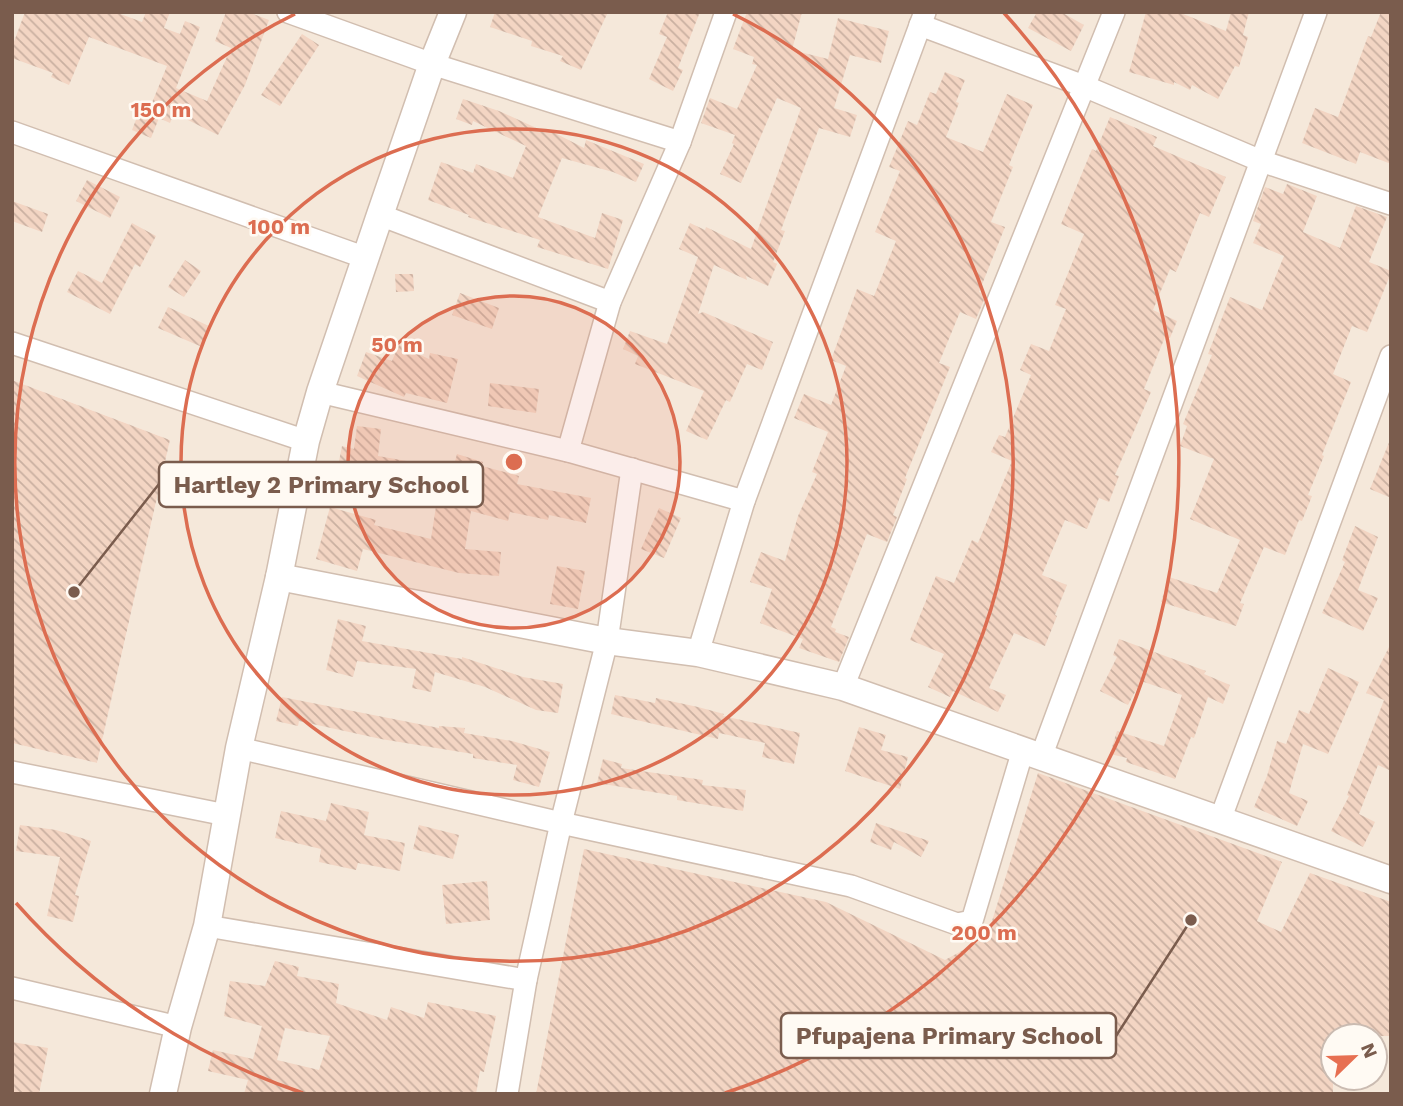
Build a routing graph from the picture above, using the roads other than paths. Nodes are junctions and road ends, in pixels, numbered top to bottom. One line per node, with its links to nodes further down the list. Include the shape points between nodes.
1 (288, 12): 7 (street)
2 (453, 12): 7 (street)
3 (726, 12): 10 (street)
4 (1114, 12): 8 (street)
5 (1316, 12): 11 (street)
6 (922, 19): 8 (street); 22 (street)
7 (432, 65): 10 (street); 13 (street)
8 (1084, 86): 11 (street); 26 (street)
9 (12, 132): 14 (street)
10 (680, 142): 15 (street)
11 (1261, 161): 12 (street); 28 (street)
12 (1391, 204)
13 (380, 215): 14 (street); 15 (street)
14 (366, 258): 18 (street)
15 (610, 302): 20 (street)
16 (12, 343): 19 (street)
17 (1391, 356): 31 (street)
18 (320, 392): 19 (street); 20 (street)
19 (306, 441): 23 (street)
20 (568, 451): 21 (street)
21 (632, 469): 22 (street); 24 (street)
22 (744, 501): 25 (street)
23 (279, 577): 24 (street); 27 (street)
24 (607, 640): 25 (street); 32 (street)
25 (698, 653): 26 (street)
26 (843, 687): 28 (street)
27 (239, 748): 30 (street); 32 (street)
28 (1032, 754): 31 (street); 32 (street, via 972,921 957,924 852,886)
29 (12, 772): 30 (street)
30 (226, 815): 34 (street)
31 (1220, 820): 33 (street)
32 (561, 823): 35 (street)
33 (1391, 880)
34 (207, 926): 35 (street); 37 (street)
35 (526, 980): 39 (street)
36 (12, 988): 37 (street)
37 (178, 1027): 38 (street)
38 (163, 1094)
39 (507, 1094)

